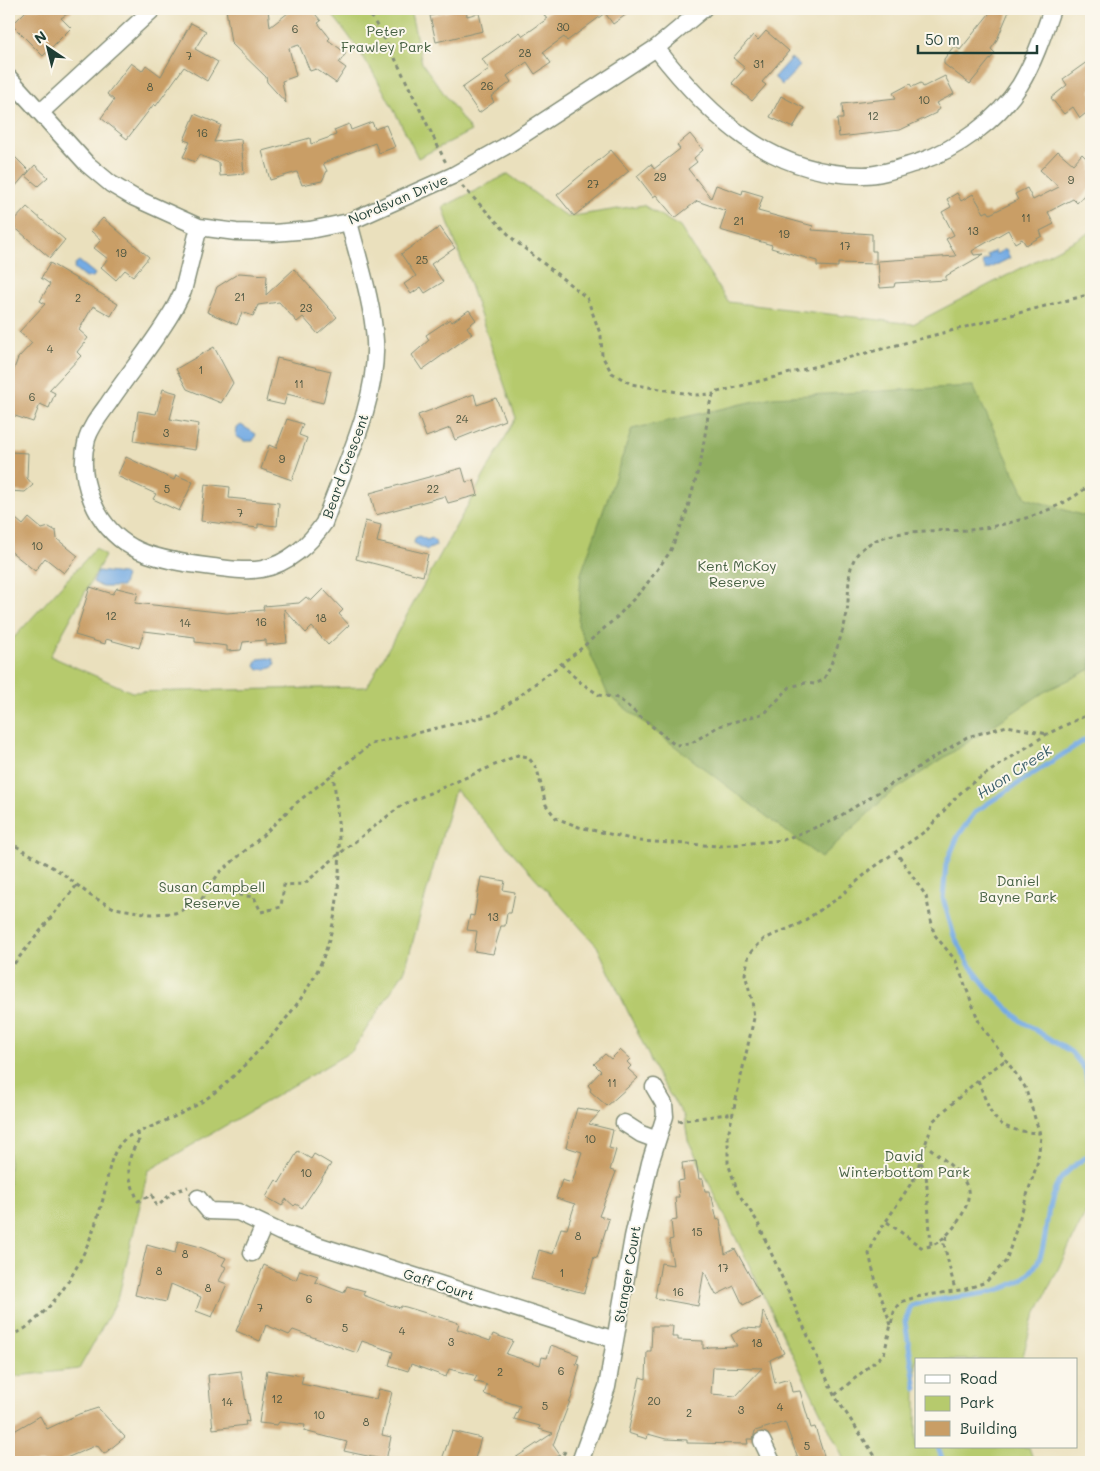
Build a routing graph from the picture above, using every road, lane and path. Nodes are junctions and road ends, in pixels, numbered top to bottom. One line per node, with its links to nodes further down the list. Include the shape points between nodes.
1 (153, 9): 7 (street)
2 (367, 9): 8 (path, via 392,50)
3 (703, 9): 5 (street, Nordsvan Drive)
4 (1052, 9): 5 (street, via 1019,87 966,140 937,156 865,175 833,173 795,163 767,152 734,132 706,107)
5 (656, 48): 8 (street, Nordsvan Drive, via 504,147)
6 (9, 78): 7 (street, Nordsvan Drive)
7 (41, 112): 10 (street, Nordsvan Drive, via 87,164 111,184)
8 (452, 176): 9 (street, Nordsvan Drive); 12 (path, via 514,240 587,298 601,336 602,356 612,373 631,384 695,395)
9 (349, 222): 10 (street, Nordsvan Drive, via 273,233); 10 (street, Beard Crescent, via 375,340 367,404 324,523 313,540 282,562 263,569 247,570 195,565 134,548 106,525 86,484 85,455 91,429 175,307 183,291)
10 (199, 227)
11 (1091, 294): 12 (path)
12 (714, 394): 14 (path, via 686,514 670,552 642,590 616,617)
13 (1091, 483): 14 (path, via 1079,496 1066,503 1015,521 971,530 891,535 865,547 853,562 847,614 823,680 790,687 765,713 719,726 690,744 676,745 618,698 599,695)
14 (561, 664): 17 (path, via 495,714 371,744)
15 (1091, 713): 16 (path)
16 (1046, 734): 19 (path, via 972,782 927,830); 20 (path, via 1007,726 967,737 832,821 783,840 719,846 640,841 579,827 556,818 546,805 537,769 528,757 518,755 402,805)
17 (333, 773): 20 (path); 22 (path, via 219,873)
18 (9, 842): 21 (path)
19 (896, 852): 24 (path, via 926,896 934,934 956,962 979,1022); 27 (path, via 837,899 799,924 764,940 750,954 745,974 754,1018)
20 (339, 854): 22 (path, via 304,884 284,885 281,907 261,912 254,897); 30 (path, via 336,913 323,958 284,1022 234,1077 208,1097)
21 (78, 885): 22 (path, via 114,908 151,914 175,913 199,903); 23 (path)
22 (208, 891)
23 (9, 970)
24 (1007, 1059): 25 (path); 31 (path, via 1025,1087)
25 (978, 1080): 31 (path, via 996,1120 1013,1131); 33 (path, via 933,1121)
26 (654, 1086): 28 (street, Stanger Court, via 664,1104)
27 (734, 1113): 28 (path); 45 (path, via 727,1145 730,1173 781,1272 791,1302)
28 (663, 1122): 32 (street, Stanger Court)
29 (624, 1123): 32 (street)
30 (138, 1132): 35 (path, via 139,1140 130,1153 128,1164 138,1201 152,1196 158,1206 173,1192 186,1186 195,1189); 43 (path, via 117,1145 84,1255 63,1292 28,1328)
31 (1039, 1133): 41 (path, via 1037,1164 1006,1261 986,1282)
32 (657, 1140): 44 (street, Stanger Court, via 633,1237)
33 (926, 1145): 34 (path); 38 (path, via 965,1182 968,1191 967,1204)
34 (921, 1161): 36 (path, via 914,1179); 39 (path, via 926,1173)
35 (198, 1198): 37 (street, Gaff Court, via 209,1211 238,1212)
36 (886, 1222): 39 (path, via 921,1247); 42 (path, via 869,1254)
37 (264, 1225): 40 (street); 44 (street, Gaff Court)
38 (947, 1235): 39 (path); 41 (path, via 944,1244)
39 (931, 1246)
40 (252, 1253)
41 (955, 1290): 42 (path, via 901,1302 894,1312)
42 (891, 1326): 45 (path, via 884,1354)
43 (9, 1335)
44 (615, 1340): 49 (street, Stanger Court, via 607,1387)
45 (834, 1395): 51 (path)
46 (762, 1441): 50 (street)
47 (567, 1447): 48 (path)
48 (560, 1462)
49 (583, 1462)
50 (772, 1462)
51 (879, 1462)

